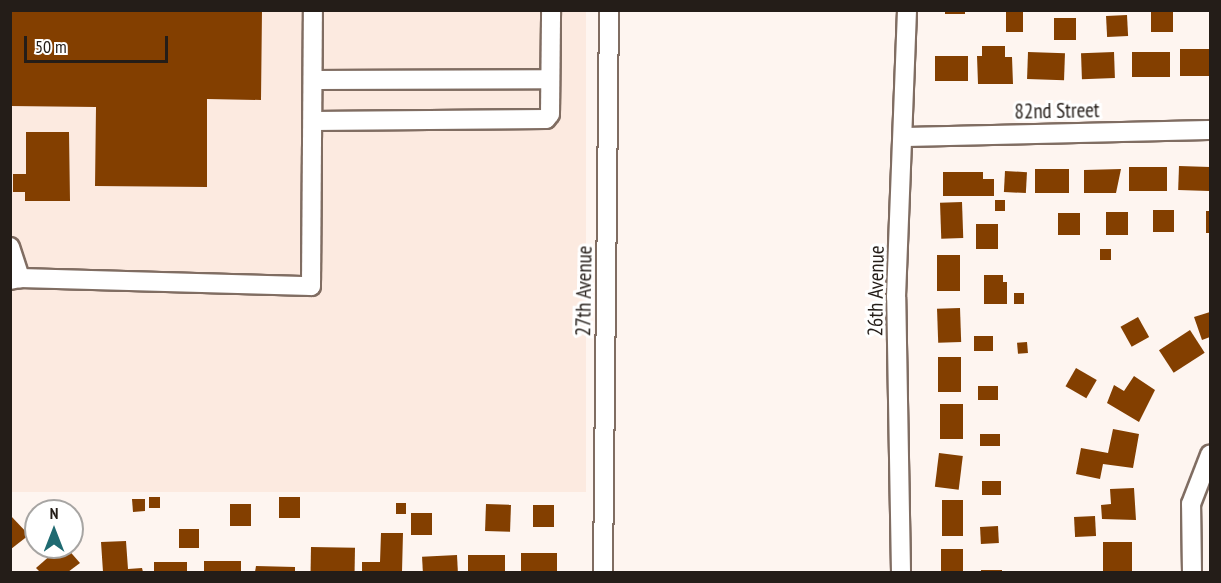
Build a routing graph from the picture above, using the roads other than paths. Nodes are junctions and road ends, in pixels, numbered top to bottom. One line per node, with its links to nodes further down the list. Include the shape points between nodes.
1 (313, 10): 6 (street)
2 (551, 10): 5 (street)
3 (609, 10): 13 (street, 27th Avenue)
4 (907, 10): 9 (street, 26th Avenue)
5 (550, 79): 6 (street); 7 (street, via 550,114 539,122)
6 (313, 80): 7 (street)
7 (313, 122): 11 (street, via 311,286)
8 (1210, 130): 9 (street, 82nd Street)
9 (904, 137): 14 (street, 26th Avenue, via 896,297)
10 (10, 247): 11 (street)
11 (15, 279)
12 (1210, 455): 15 (street, via 1191,504)
13 (603, 573)
14 (901, 573)
15 (1192, 573)

